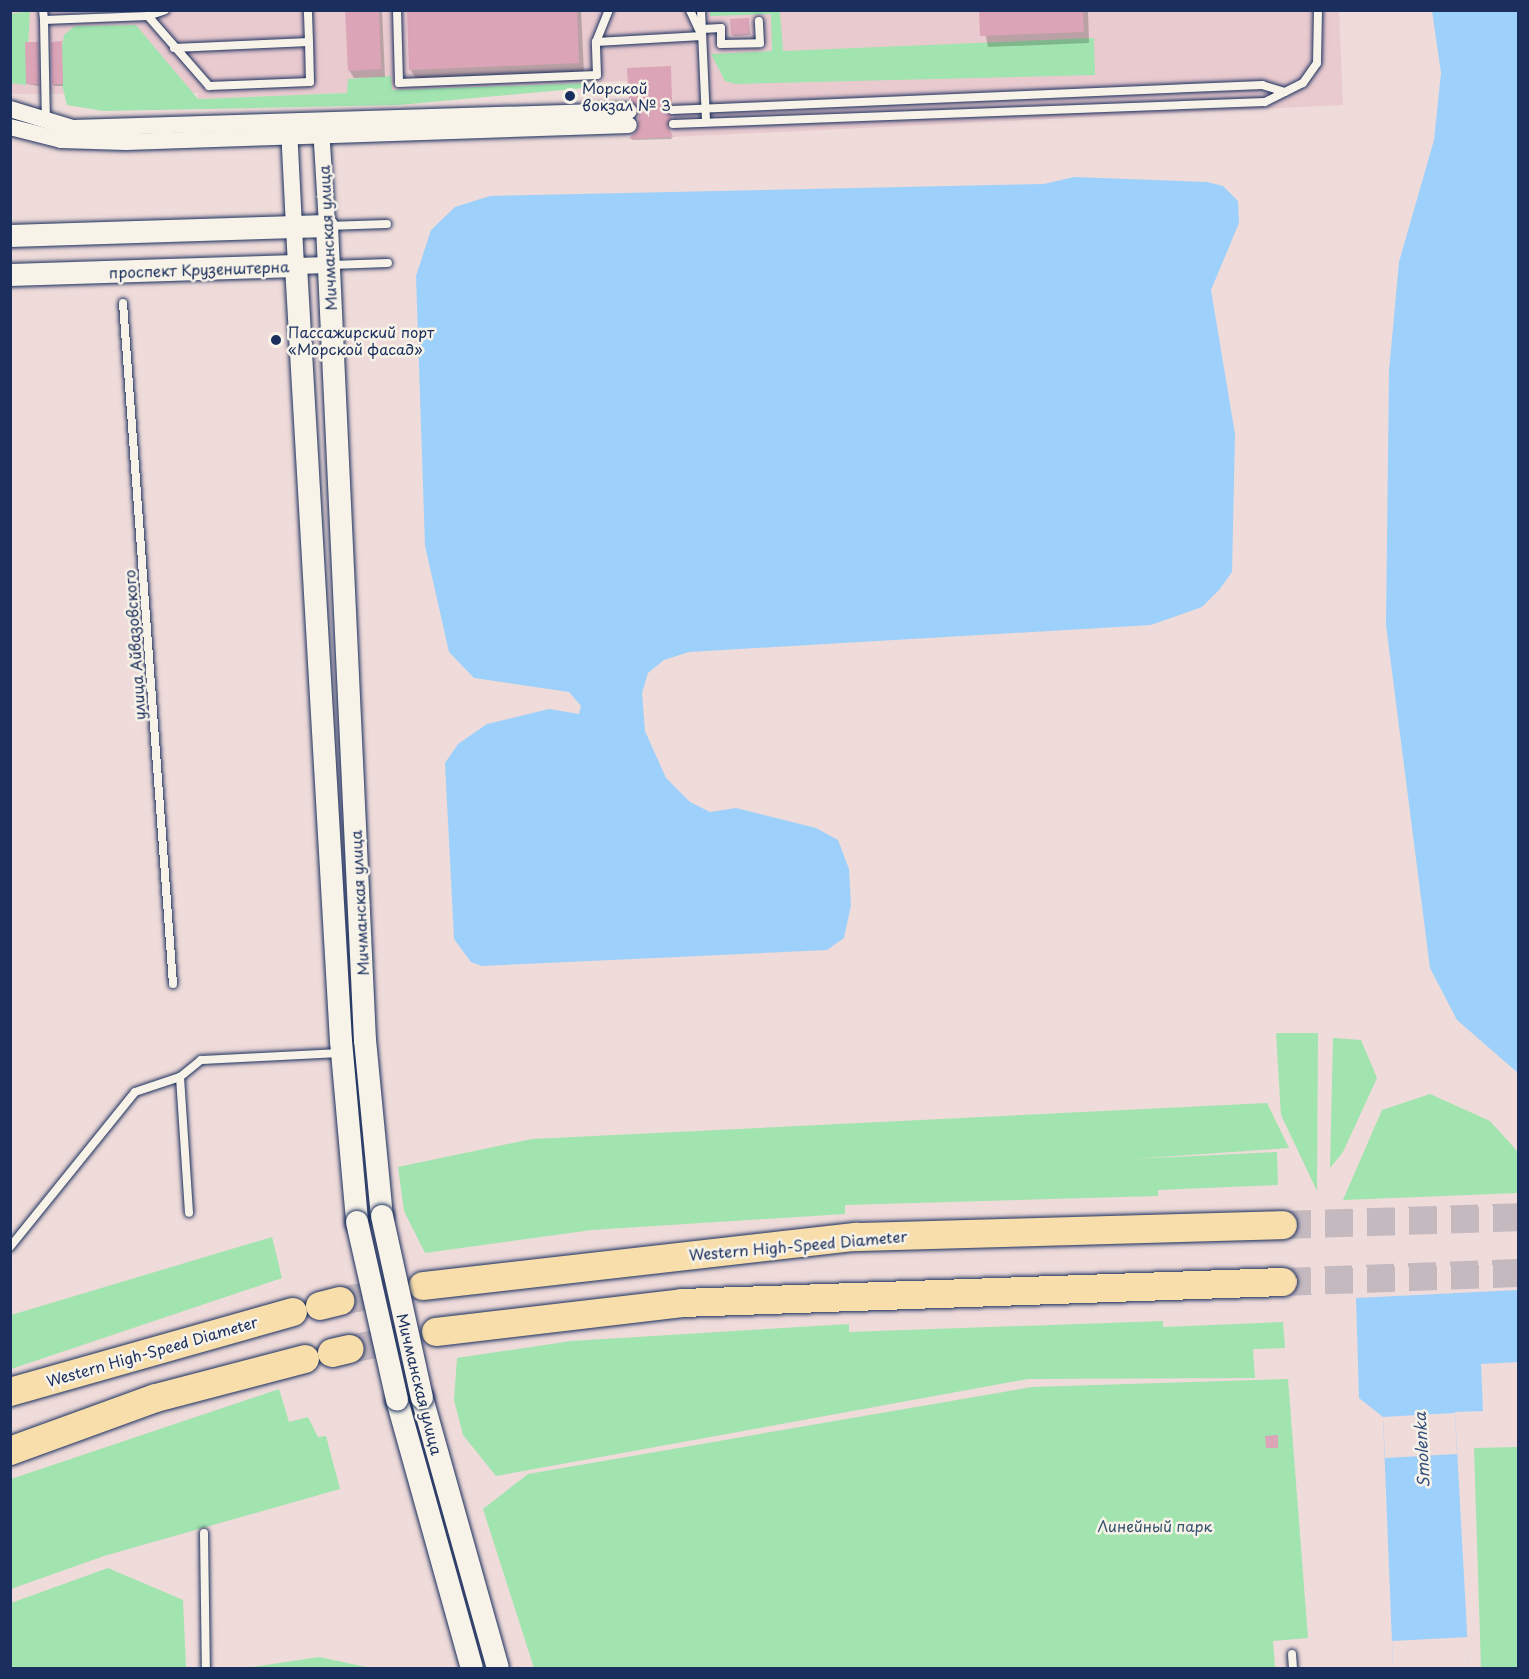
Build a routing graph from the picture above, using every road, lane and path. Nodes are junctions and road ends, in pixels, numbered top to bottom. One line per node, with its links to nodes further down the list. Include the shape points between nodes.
1 (165, 10): 9 (lane)
2 (308, 10): 12 (lane)
3 (397, 10): 13 (lane, via 399,83 597,75)
4 (609, 10): 13 (lane)
5 (701, 10): 11 (lane)
6 (1318, 10): 15 (lane, via 1317,63 1303,83)
7 (690, 14): 11 (lane)
8 (43, 15): 9 (lane); 23 (lane)
9 (148, 16): 14 (lane)
10 (759, 21): 11 (lane, via 760,43 721,45 721,28)
11 (702, 32): 13 (lane); 17 (lane)
12 (309, 42): 14 (lane); 14 (lane, via 310,82 209,86)
13 (596, 42)
14 (174, 48)
15 (1286, 92): 17 (lane, via 1262,85); 20 (lane, via 1265,102)
16 (10, 109): 23 (street)
17 (706, 109): 18 (lane); 20 (lane)
18 (672, 110)
19 (629, 118): 24 (street)
20 (706, 122): 21 (lane)
21 (673, 124)
22 (10, 127): 23 (street)
23 (45, 128): 25 (street)
24 (321, 130): 25 (street); 27 (street, Мичманская улица)
25 (289, 131): 28 (street, Мичманская улица)
26 (387, 224): 27 (lane)
27 (327, 226): 28 (main road); 31 (main road, Мичманская улица)
28 (295, 227): 29 (main road); 32 (street, Мичманская улица)
29 (10, 236)
30 (388, 263): 31 (lane, проспект Крузенштерна)
31 (328, 265): 32 (street, проспект Крузенштерна); 52 (main road, Мичманская улица, bridge, via 365,1040 382,1216 422,1398)
32 (296, 266): 33 (main road, проспект Крузенштерна); 36 (main road, Мичманская улица)
33 (10, 274)
34 (123, 303): 35 (lane, улица Айвазовского)
35 (173, 984)
36 (342, 1052): 37 (lane, via 201,1060); 51 (main road, Мичманская улица, bridge, via 357,1222 397,1400)
37 (180, 1077): 38 (lane); 40 (lane, via 135,1092)
38 (189, 1213)
39 (1283, 1225): 42 (highway, Western High-Speed Diameter, via 856,1237)
40 (10, 1247)
41 (1283, 1282): 44 (highway, via 682,1304)
42 (423, 1286)
43 (293, 1312): 46 (highway, Western High-Speed Diameter)
44 (436, 1332)
45 (329, 1354): 47 (highway, via 156,1398)
46 (10, 1392)
47 (10, 1451)
48 (204, 1533): 50 (lane)
49 (1292, 1654): 53 (lane)
50 (206, 1668)
51 (472, 1668)
52 (498, 1668)
53 (1293, 1668)

